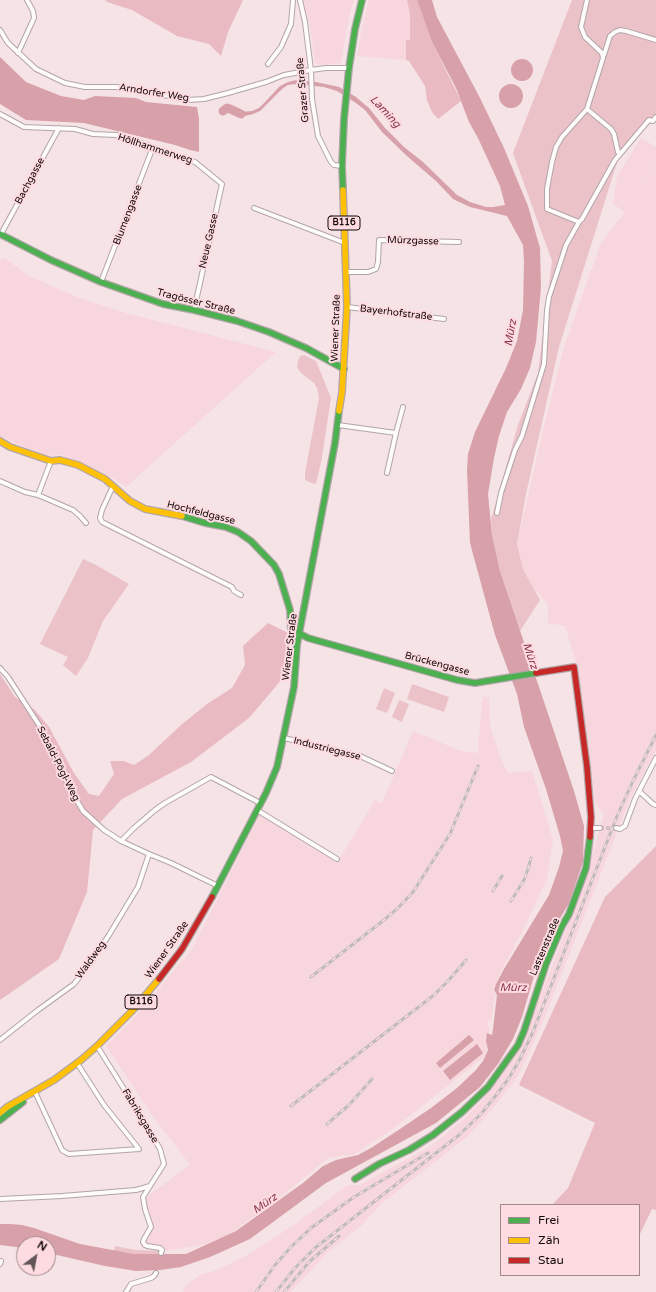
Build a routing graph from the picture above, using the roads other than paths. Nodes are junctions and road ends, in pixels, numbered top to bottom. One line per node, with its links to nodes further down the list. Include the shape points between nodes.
1 (27, 0): 8 (street, via 34,11 34,18)
2 (294, 0): 10 (street, via 291,24 281,47)
3 (300, 0): 12 (street, Grazer Straße)
4 (362, 0): 11 (main road, B116)
5 (587, 0): 9 (street, via 581,28 585,37 602,53)
6 (0, 30): 8 (street, Arndorfer Weg)
7 (656, 40): 9 (street, via 620,30 610,36)
8 (18, 53): 12 (street, Arndorfer Weg, via 36,68 65,83 85,87 116,87 188,100 204,99 284,75)
9 (603, 58): 13 (street)
10 (268, 64)
11 (349, 68): 12 (street, Arndorfer Weg); 19 (main road, Wiener Straße / B116)
12 (310, 70): 19 (street, Grazer Straße, via 318,136 331,162)
13 (587, 109): 18 (street, via 611,129); 22 (street, via 556,147 547,189 547,210)
14 (0, 114): 16 (street, Höllhammerweg, via 24,127)
15 (656, 117): 18 (street, via 653,121 649,120)
16 (59, 128): 17 (street, Höllhammerweg, via 116,135); 23 (street, Bachgasse)
17 (153, 147): 20 (street, Höllhammerweg, via 195,162); 27 (street, Blumengasse)
18 (620, 153): 22 (street)
19 (342, 166): 25 (main road, Wiener Straße / B116)
20 (212, 176): 29 (street, Neue Gasse, via 222,184)
21 (254, 208): 25 (street)
22 (579, 222): 41 (street, via 566,245 549,297 544,364 501,493)
23 (1, 234): 27 (main road, Tragösser Straße)
24 (459, 242): 26 (street, Mürzgasse, via 379,240 376,269 368,272)
25 (345, 243): 26 (main road, Wiener Straße / B116)
26 (347, 272): 28 (main road, Wiener Straße / B116)
27 (101, 282): 29 (main road, Tragösser Straße, via 163,304)
28 (347, 307): 30 (street, Bayerhofstraße); 31 (main road, Wiener Straße / B116)
29 (194, 310): 31 (main road, Tragösser Straße, via 278,336)
30 (444, 318)
31 (344, 369): 33 (main road, Wiener Straße / B116)
32 (403, 407): 34 (street)
33 (338, 425): 34 (street); 44 (main road, Wiener Straße / B116)
34 (396, 433): 37 (street)
35 (0, 442): 36 (main road, Hochfeldgasse)
36 (51, 461): 39 (main road, Hochfeldgasse, via 60,460 78,466 105,479); 40 (street)
37 (387, 473)
38 (0, 481): 40 (street)
39 (113, 486): 43 (street, via 102,510 102,522 232,587); 44 (main road, Hochfeldgasse, via 130,501 145,509 226,527 251,541 274,565 279,574 290,610 291,629)
40 (38, 495): 42 (street, via 73,510)
41 (497, 513)
42 (86, 523)
43 (241, 595)
44 (299, 634): 45 (main road, Brückengasse, via 475,683); 47 (main road, Wiener Straße / B116, via 294,687)
45 (574, 667): 54 (main road, Lastenstraße)
46 (0, 668): 57 (street, Sebald-Pögl-Weg, via 41,728 83,811)
47 (284, 738): 49 (street, Industriegasse, via 360,756); 51 (main road, Wiener Straße / B116, via 277,767)
48 (656, 758): 50 (street)
49 (392, 771)
50 (639, 791): 52 (street); 56 (street, via 625,826)
51 (260, 804): 53 (main road, Wiener Straße / B116); 57 (street, via 211,777 165,803)
52 (656, 805)
53 (257, 810): 59 (street); 60 (main road, Wiener Straße / B116)
54 (592, 828): 55 (street); 67 (main road, Lastenstraße, via 586,868 546,964 518,1045 488,1087 462,1112 434,1135)
55 (600, 828)
56 (616, 828)
57 (121, 841): 58 (street, Sebald-Pögl-Weg)
58 (149, 854): 60 (street, Sebald-Pögl-Weg); 61 (street, Waldweg, via 138,887 109,935 74,984)
59 (337, 860)
60 (218, 886): 62 (main road, Wiener Straße / B116, via 182,948 137,1006)
61 (0, 1040)
62 (97, 1046): 63 (main road, Wiener Straße / B116); 68 (street, Fabriksgasse, via 160,1149 164,1164)
63 (77, 1063): 64 (main road, Wiener Straße / B116); 64 (street, via 104,1106 140,1149 69,1154 65,1152)
64 (35, 1092): 65 (main road, Wiener Straße); 66 (main road, Wiener Straße)
65 (0, 1113)
66 (0, 1120)
67 (355, 1179)
68 (150, 1186): 69 (street, via 136,1190 62,1196); 70 (street, Fabriksgasse, via 143,1197 151,1228 143,1242 150,1247 160,1248)
69 (0, 1198)
70 (162, 1253)
71 (156, 1273): 72 (street, via 151,1278 131,1284)
72 (126, 1292)

